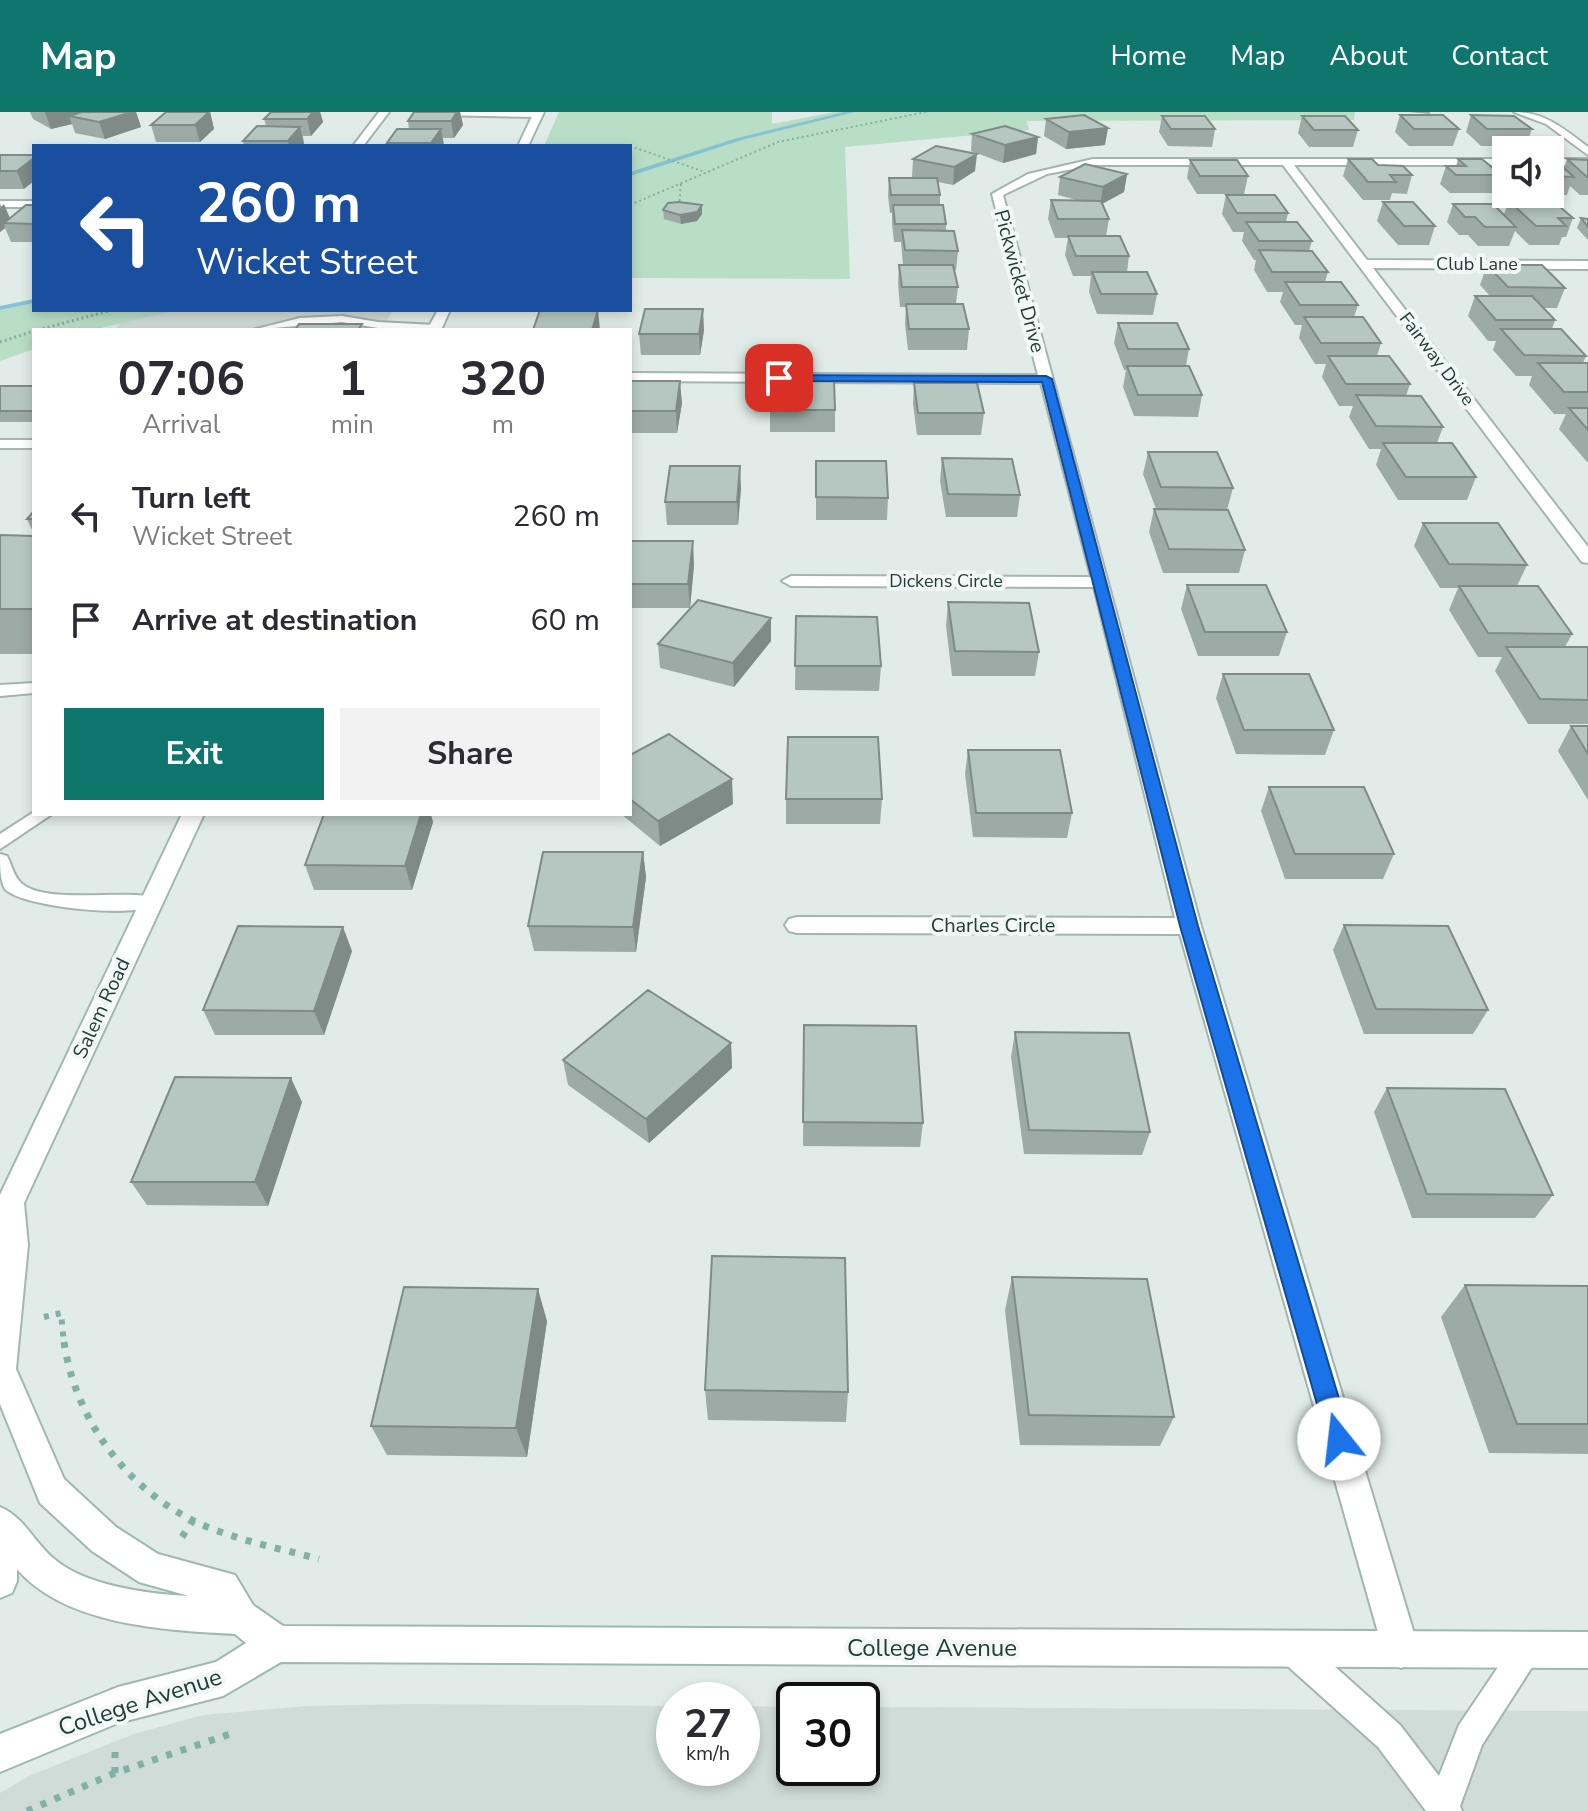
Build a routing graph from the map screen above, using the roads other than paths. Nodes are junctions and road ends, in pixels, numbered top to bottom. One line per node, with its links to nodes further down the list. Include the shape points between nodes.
1 (384, 112): 5 (street)
2 (435, 112): 4 (street)
3 (1519, 112): 7 (street, via 1549,122)
4 (539, 113): 6 (street)
5 (360, 144)
6 (524, 144)
7 (1588, 152)
8 (1285, 161): 9 (street, Pickwicket Drive); 14 (street, Fairway Drive); 19 (street, Pickwicket Drive, via 1093,162 1049,168 997,194)
9 (1492, 162)
10 (1564, 162): 11 (street)
11 (1588, 162)
12 (0, 204): 13 (street)
13 (32, 204)
14 (1365, 264): 15 (street, Club Lane); 22 (street, Fairway Drive)
15 (1588, 265)
16 (267, 328): 17 (lane, via 342,319)
17 (420, 328)
18 (632, 377): 19 (street)
19 (1046, 379): 24 (street, Pickwicket Drive)
20 (0, 444): 21 (lane)
21 (32, 444)
22 (1588, 558)
23 (791, 581): 24 (street, Dickens Circle)
24 (1101, 582): 33 (street, Pickwicket Drive)
25 (32, 688): 26 (lane)
26 (0, 691)
27 (40, 816): 29 (lane)
28 (192, 816): 31 (street, Salem Road)
29 (0, 843)
30 (0, 860): 31 (lane, via 18,891 61,901)
31 (150, 902): 34 (street, Salem Road)
32 (797, 925): 33 (street, Charles Circle)
33 (1189, 926): 43 (street, Pickwicket Drive)
34 (5, 1210): 35 (street, Salem Road, via 14,1245)
35 (1, 1369): 36 (street, Salem Road); 40 (street, via 52,1491 104,1539 151,1570 223,1587)
36 (0, 1376)
37 (0, 1524): 40 (street, via 42,1572 77,1590 144,1611)
38 (0, 1541): 39 (street)
39 (0, 1581)
40 (241, 1617): 41 (street)
41 (277, 1644): 42 (street, College Avenue); 46 (street, College Avenue, via 223,1678 118,1705)
42 (1293, 1650): 43 (street, College Avenue); 47 (lane, via 1389,1736)
43 (1401, 1650): 44 (street, College Avenue)
44 (1528, 1650): 45 (street, College Avenue); 47 (lane, via 1470,1736)
45 (1588, 1650)
46 (9, 1752)
47 (1445, 1808)

